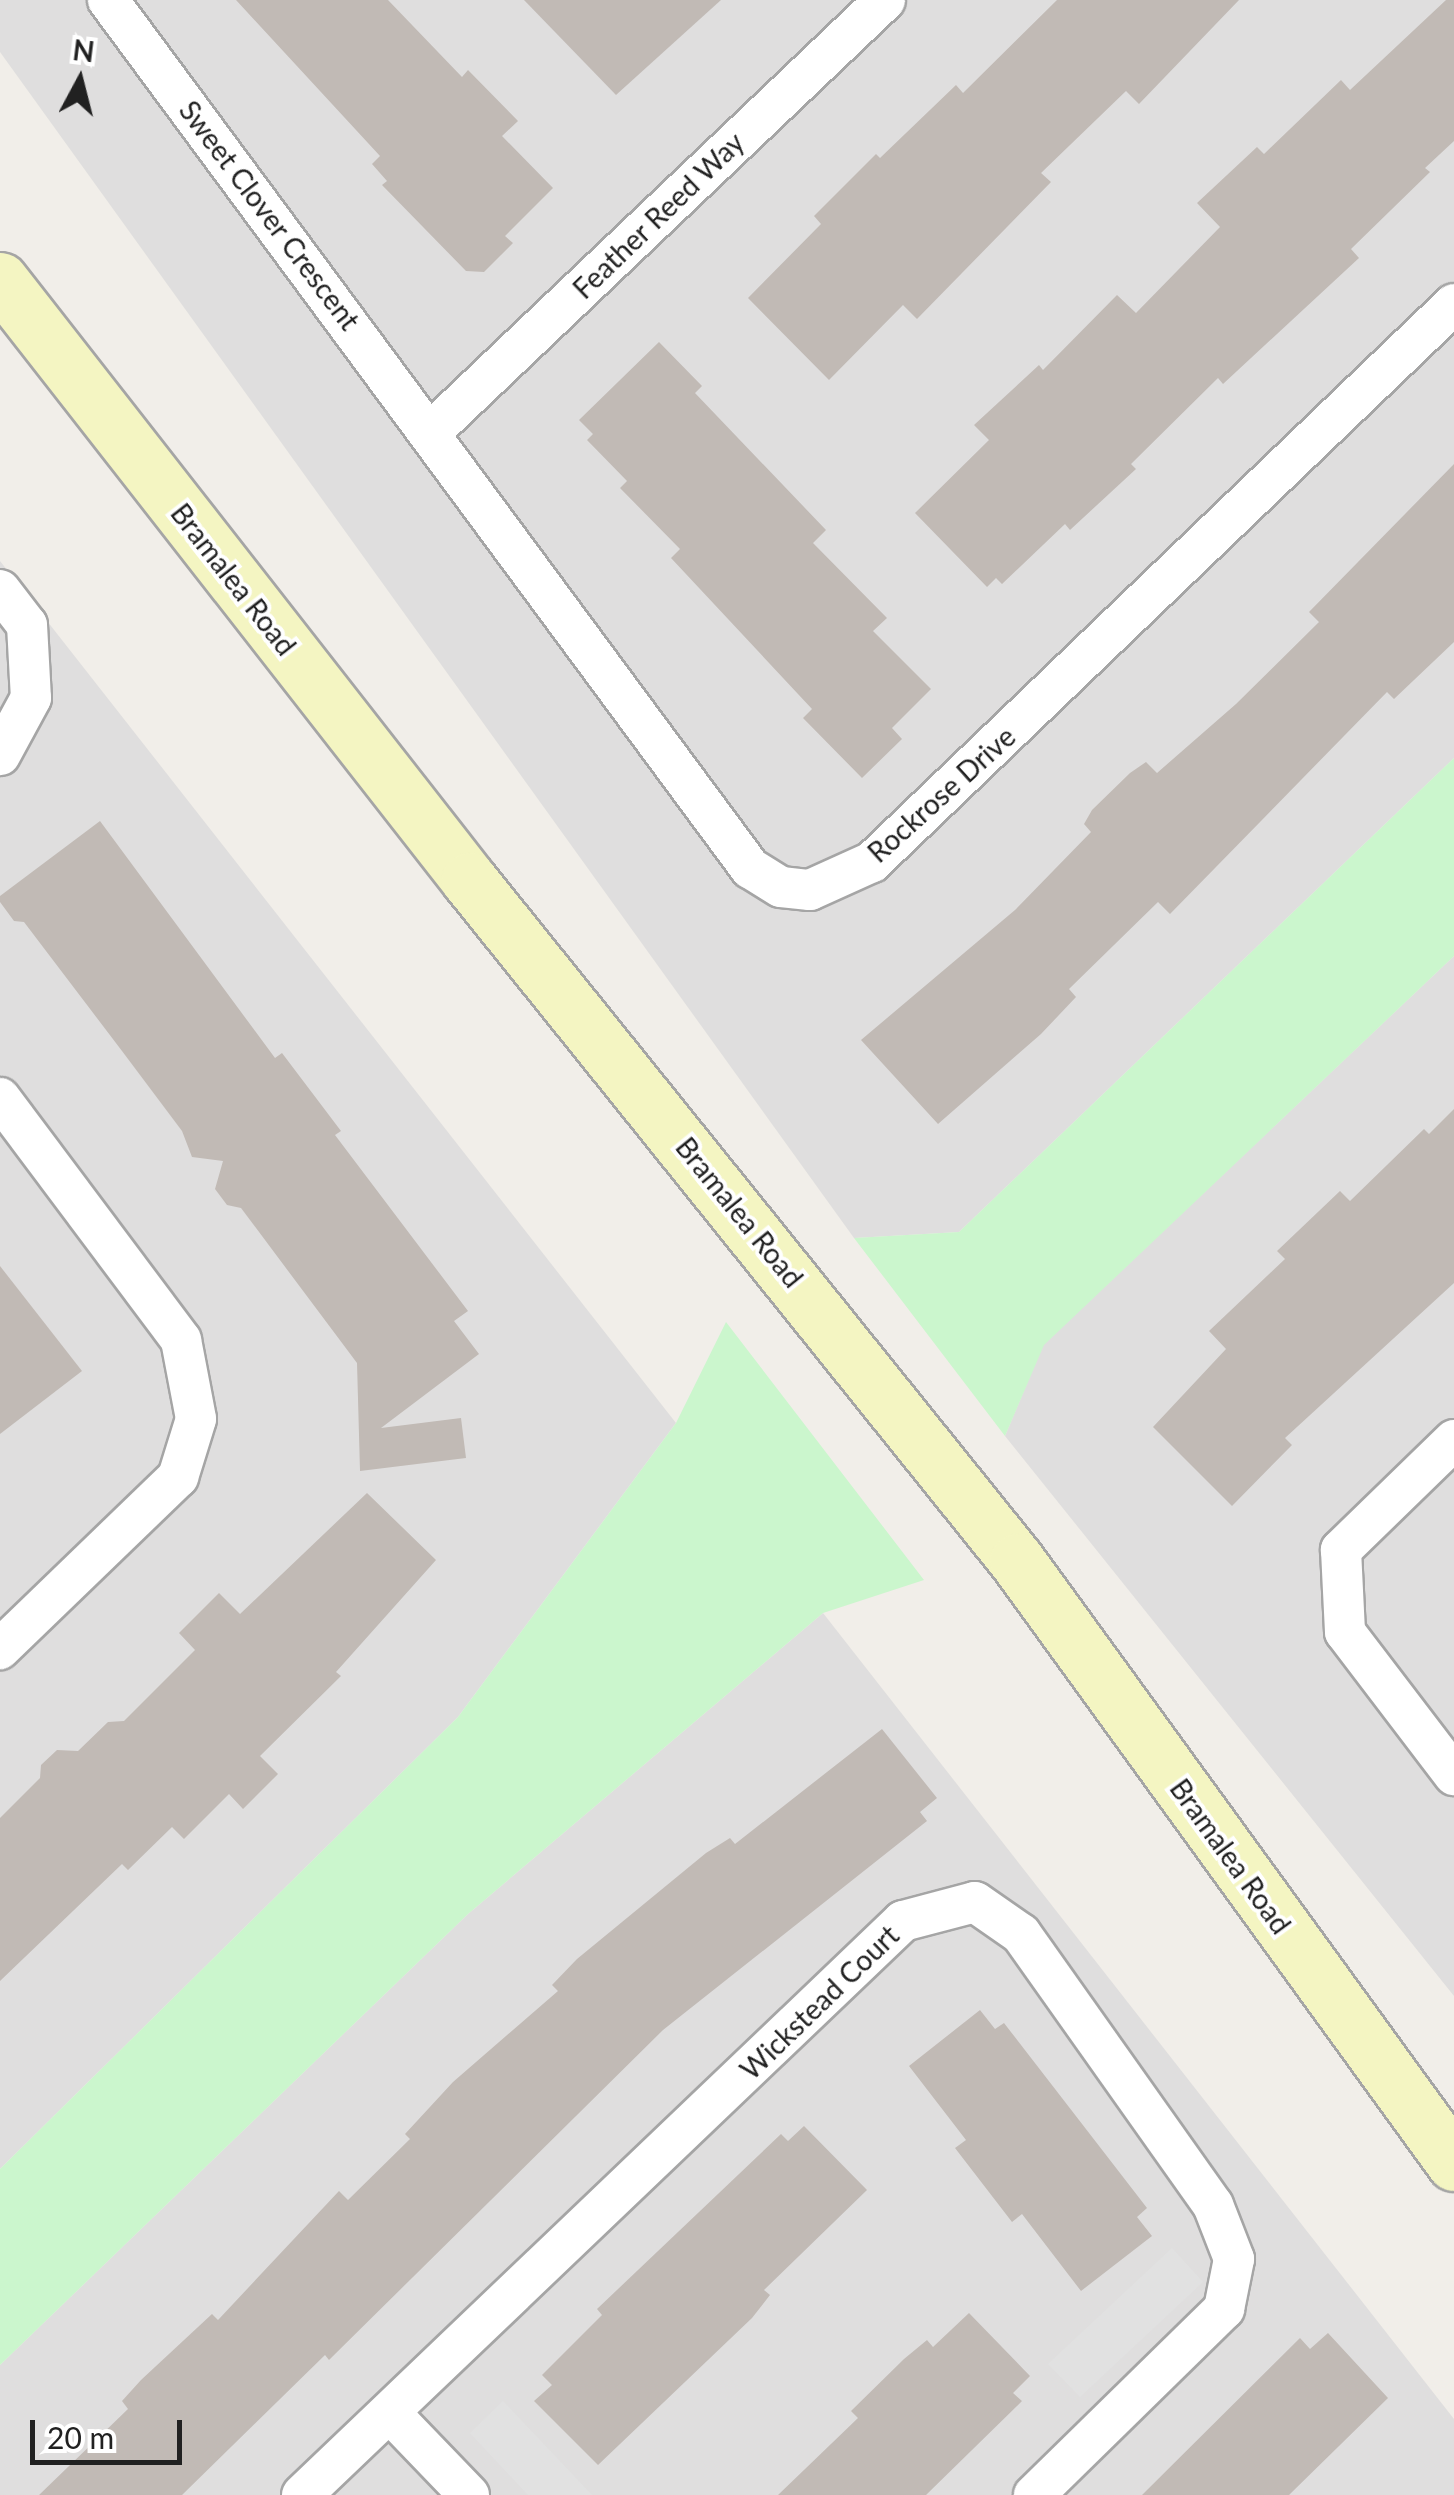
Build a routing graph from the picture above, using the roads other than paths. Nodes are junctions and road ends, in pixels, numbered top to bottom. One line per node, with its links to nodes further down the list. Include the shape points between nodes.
1 (108, 0): 5 (street, Sweet Clover Crescent)
2 (884, 0): 5 (street, Feather Reed Way)
3 (0, 280): 12 (main road, Bramalea Road, via 469,880 1017,1561)
4 (1454, 304): 5 (street, Rockrose Drive, via 872,862 810,890 782,887 750,868)
5 (432, 431)
6 (0, 590): 7 (street, via 27,624 31,698)
7 (0, 755)
8 (0, 1098): 10 (street, via 181,1340 196,1419 178,1477)
9 (1454, 1440): 11 (street, via 1341,1550 1345,1632)
10 (0, 1649)
11 (1454, 1775)
12 (1454, 2163)
13 (390, 2413): 14 (street, Wickstead Court); 15 (street); 16 (street, Wickstead Court, via 903,1921 975,1902 1021,1934 1213,2204 1234,2259 1224,2309)
14 (302, 2495)
15 (469, 2495)
16 (1034, 2495)

